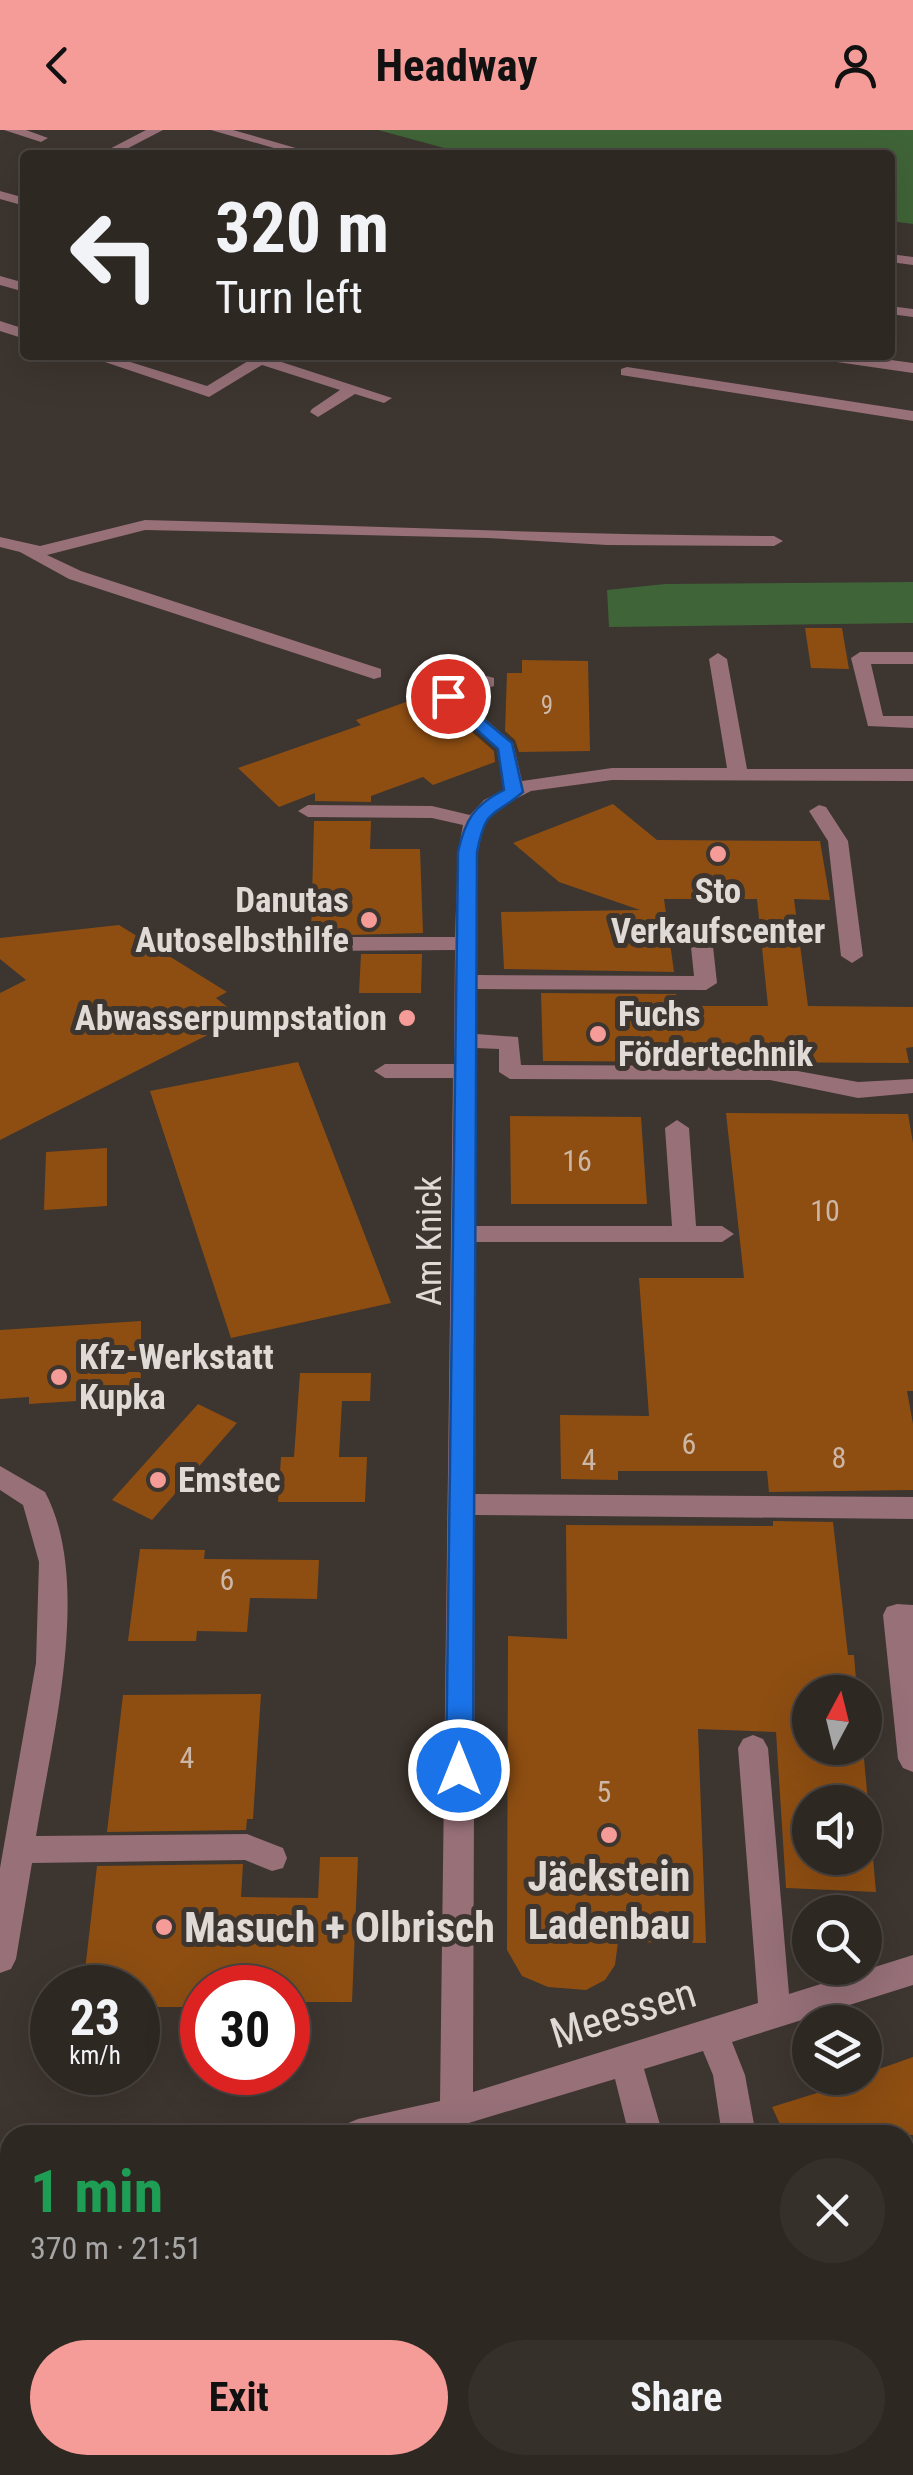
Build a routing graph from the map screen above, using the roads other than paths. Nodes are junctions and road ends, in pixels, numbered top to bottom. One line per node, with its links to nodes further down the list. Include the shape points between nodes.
1 (11, 130): 4 (street)
2 (156, 130): 5 (street)
3 (218, 130): 6 (street)
4 (41, 138)
5 (115, 150)
6 (294, 150)
7 (108, 360): 8 (street, via 209,392)
8 (248, 360)
9 (262, 360): 13 (street)
10 (858, 360): 11 (street)
11 (913, 368)
12 (627, 372): 16 (street)
13 (353, 388): 14 (street); 15 (street)
14 (384, 398)
15 (318, 412)
16 (913, 416)
17 (0, 542): 19 (street)
18 (774, 542): 19 (street, via 145,525 61,548)
19 (23, 550): 22 (street, via 75,576)
20 (913, 658): 24 (street, via 860,658 875,722)
21 (718, 659): 25 (street)
22 (374, 673)
23 (487, 682): 27 (street, via 448,696 506,747)
24 (913, 722)
25 (738, 775): 26 (street); 27 (street, via 612,774)
26 (913, 776)
27 (514, 792): 30 (street)
28 (308, 811): 30 (street, via 432,812)
29 (819, 811): 34 (street, via 838,841)
30 (474, 822): 32 (street, Am Knick)
31 (700, 928): 35 (street, via 706,983)
32 (466, 943): 33 (street); 35 (street, Am Knick)
33 (316, 944)
34 (852, 956)
35 (466, 982): 36 (street, Am Knick)
36 (465, 1042): 38 (street, Am Knick); 39 (street, via 510,1042 510,1072 770,1073 858,1090)
37 (386, 1071): 38 (street)
38 (465, 1071): 41 (street, Am Knick)
39 (913, 1086)
40 (677, 1128): 42 (street)
41 (464, 1234): 42 (street); 45 (street, Am Knick)
42 (685, 1234): 43 (street)
43 (722, 1234)
44 (0, 1476): 50 (street, via 35,1499 53,1562 50,1664)
45 (462, 1504): 46 (street); 58 (street, Am Knick)
46 (913, 1508)
47 (913, 1616): 49 (street, via 897,1615)
48 (753, 1748): 55 (street)
49 (913, 1759)
50 (18, 1850): 51 (street, via 247,1847); 52 (street)
51 (272, 1858)
52 (3, 1926): 53 (street)
53 (0, 1959)
54 (913, 1970): 55 (street, Meessen)
55 (775, 2013): 56 (street, Meessen)
56 (712, 2032): 57 (street, Meessen); 61 (street)
57 (625, 2060): 58 (street, Meessen); 60 (street)
58 (456, 2113): 59 (street, Meessen)
59 (403, 2125)
60 (645, 2125)
61 (737, 2125)

